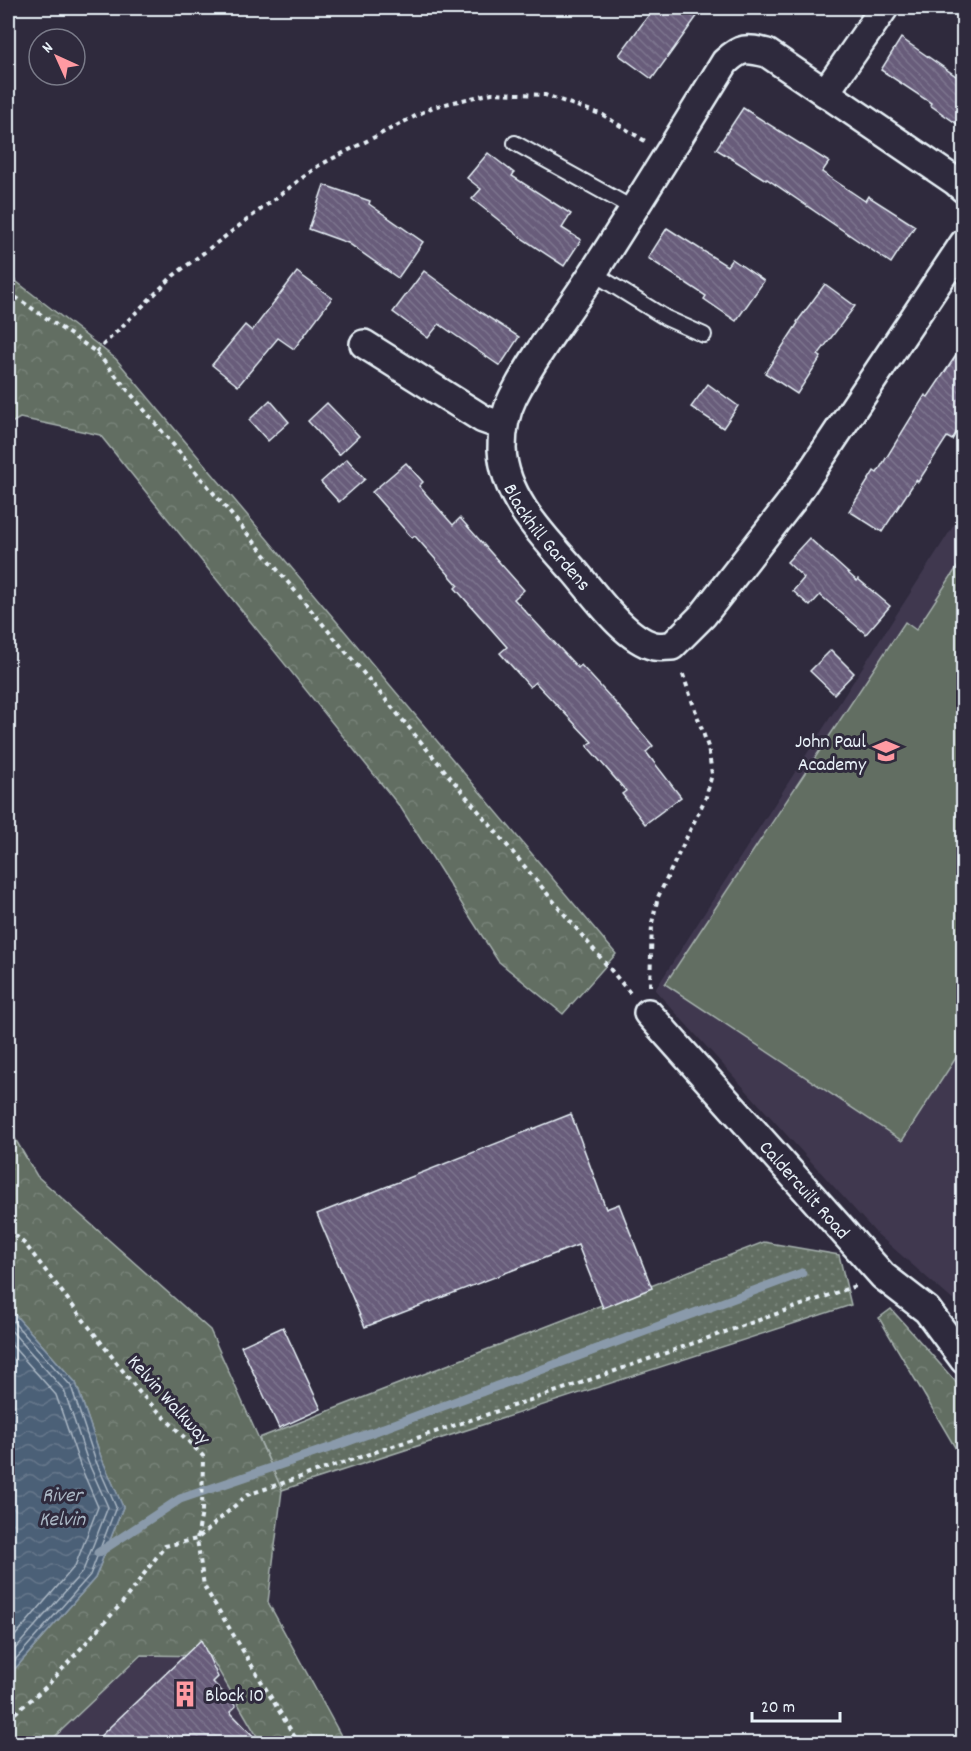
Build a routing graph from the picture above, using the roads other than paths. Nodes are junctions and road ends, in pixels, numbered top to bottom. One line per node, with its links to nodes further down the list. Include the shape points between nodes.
1 (884, 8): 2 (street)
2 (825, 93): 4 (street, Blackhill Gardens); 5 (street, Blackhill Gardens, via 767,53 748,48 736,52 725,62)
3 (515, 142): 5 (lane)
4 (963, 189)
5 (634, 209): 7 (street, Blackhill Gardens)
6 (963, 243): 10 (street, Blackhill Gardens, via 791,502 703,615 672,646 654,646 636,638 540,532 507,478)
7 (593, 273): 8 (lane, via 666,318); 10 (street, Blackhill Gardens, via 548,338 513,398)
8 (704, 335)
9 (364, 344): 10 (street, via 483,419)
10 (503, 426)
11 (648, 1013): 12 (street, Caldercuilt Road, via 883,1276 927,1310)
12 (963, 1360)

